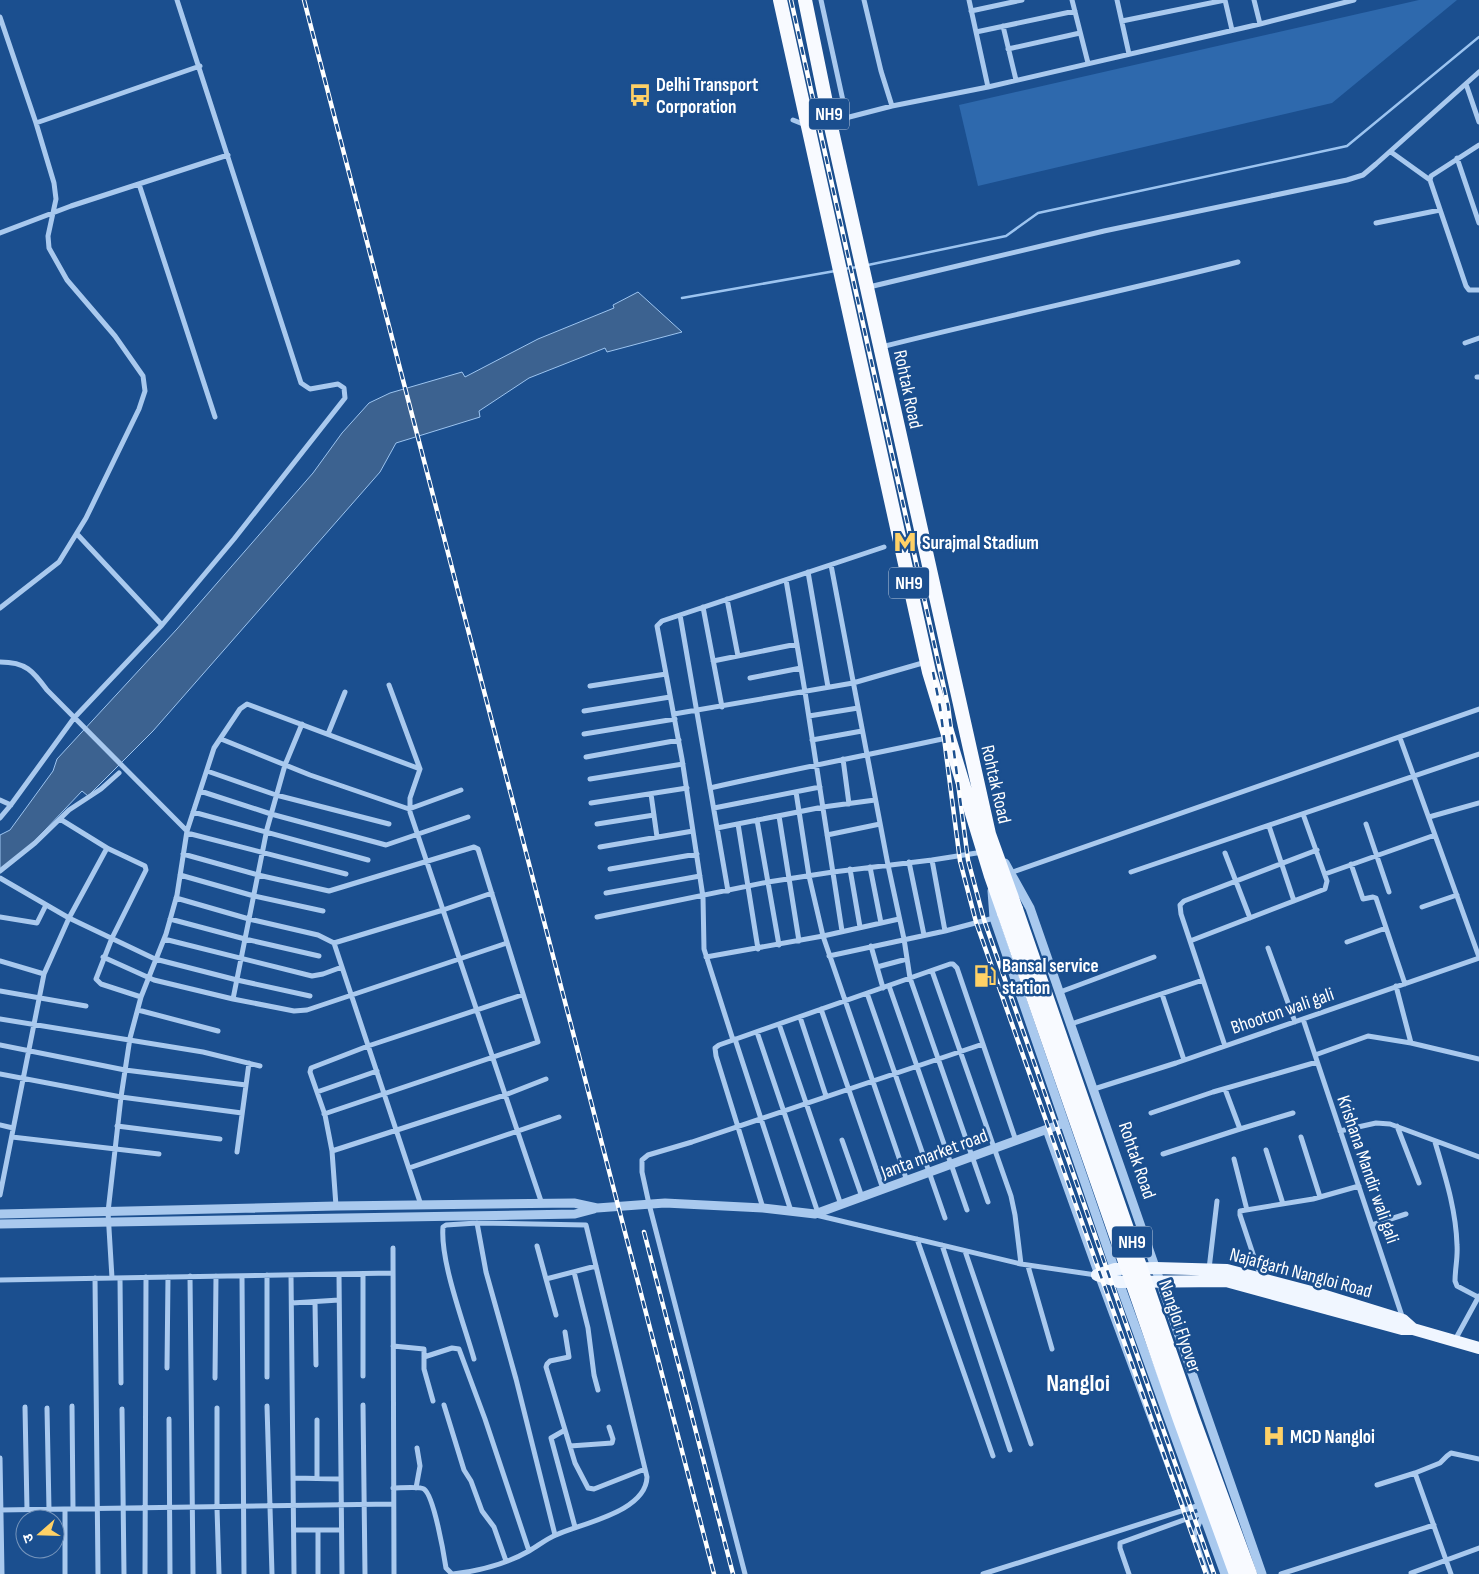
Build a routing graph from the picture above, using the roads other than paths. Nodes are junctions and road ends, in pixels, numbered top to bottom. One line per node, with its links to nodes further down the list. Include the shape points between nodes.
1 (177, 0): 25 (street)
2 (780, 0): 36 (highway, Rohtak Road / NH9)
3 (807, 0): 33 (highway, Rohtak Road / NH9)
4 (821, 0): 31 (street)
5 (864, 0): 30 (street)
6 (969, 0): 13 (street)
7 (1022, 0): 13 (street)
8 (1072, 0): 14 (street)
9 (1117, 0): 16 (street)
10 (1254, 0): 17 (street)
11 (1354, 0): 12 (street)
12 (1336, 2): 17 (street)
13 (971, 11): 20 (street)
14 (1074, 11): 18 (street); 21 (street)
15 (0, 17): 35 (street)
16 (1122, 21): 19 (street, via 1225,0); 23 (street)
17 (1260, 24): 19 (street)
18 (1003, 26): 20 (street); 22 (street)
19 (1232, 30): 23 (street)
20 (976, 32): 29 (street)
21 (1080, 33): 22 (street); 24 (street)
22 (1008, 49): 27 (street)
23 (1129, 54): 24 (street)
24 (1088, 63): 27 (street)
25 (200, 66): 35 (street); 39 (street)
26 (1479, 72): 28 (street)
27 (1016, 80): 29 (street)
28 (1466, 84): 34 (street); 38 (street)
29 (988, 87): 30 (street)
30 (892, 106): 31 (street)
31 (846, 119): 33 (street)
32 (794, 120): 36 (street)
33 (830, 122): 36 (street); 49 (highway, Rohtak Road / NH9)
34 (1479, 122)
35 (36, 123): 44 (street, via 54,183 56,199)
36 (808, 126): 69 (highway, Rohtak Road / NH9)
37 (1479, 145): 40 (street)
38 (1391, 152): 41 (street); 49 (street, via 1363,175 1348,180)
39 (228, 155): 42 (street); 64 (street, via 302,383 310,389 338,384 344,388 345,398)
40 (1457, 158): 41 (street); 46 (street)
41 (1430, 180): 43 (street)
42 (139, 184): 44 (street); 54 (street)
43 (1440, 210): 45 (street); 50 (street, via 1466,286 1469,290)
44 (53, 213): 47 (street); 55 (street, via 48,236 55,260 67,280 115,336 143,376 145,391)
45 (1376, 223)
46 (1479, 223)
47 (0, 232)
48 (1238, 262): 53 (street)
49 (867, 283): 53 (highway, Rohtak Road / NH9)
50 (1479, 290)
51 (1479, 338): 52 (street)
52 (1465, 343)
53 (881, 347): 148 (highway, Rohtak Road / NH9)
54 (215, 417)
55 (77, 534): 62 (street, via 58,564); 64 (street)
56 (884, 548): 57 (street)
57 (831, 565): 58 (street); 73 (street)
58 (808, 572): 59 (street); 76 (street)
59 (786, 580): 60 (street); 65 (street)
60 (727, 599): 61 (street); 66 (street)
61 (703, 607): 63 (street); 67 (street)
62 (0, 608)
63 (680, 615): 71 (street, via 657,626); 84 (street)
64 (162, 625): 87 (street)
65 (797, 644): 66 (street); 70 (street)
66 (738, 656): 67 (street)
67 (713, 661): 80 (street)
68 (0, 662): 87 (street, via 14,663 34,672)
69 (927, 662): 73 (street); 93 (highway, Rohtak Road / NH9)
70 (801, 668): 72 (street); 78 (street)
71 (666, 674): 75 (street); 79 (street)
72 (750, 678)
73 (853, 683): 76 (street); 81 (street)
74 (389, 684): 104 (street)
75 (590, 686)
76 (828, 688): 78 (street)
77 (345, 692): 90 (street)
78 (805, 692): 80 (street); 85 (street)
79 (670, 697): 83 (street); 86 (street)
80 (722, 707): 84 (street)
81 (858, 708): 85 (street); 89 (street)
82 (1479, 709): 94 (street)
83 (584, 711)
84 (697, 711): 86 (street); 111 (street)
85 (809, 716): 96 (street)
86 (674, 717): 91 (street); 95 (street)
87 (76, 719): 122 (street); 145 (street)
88 (302, 724): 90 (street); 92 (street, via 247,704 240,709); 103 (street)
89 (862, 731): 96 (street); 98 (street)
90 (328, 734): 104 (street)
91 (584, 734)
92 (221, 738): 103 (street); 105 (street, via 214,748)
93 (948, 738): 98 (street); 155 (highway, Rohtak Road / NH9)
94 (1400, 738): 107 (street); 174 (street)
95 (679, 740): 99 (street); 101 (street)
96 (812, 740): 102 (street)
97 (1479, 754): 107 (street)
98 (867, 755): 100 (street); 118 (street)
99 (586, 757)
100 (843, 759): 102 (street); 121 (street)
101 (683, 764): 108 (street); 110 (street)
102 (816, 764): 109 (street); 111 (street)
103 (285, 765): 116 (street); 125 (street)
104 (420, 769): 125 (street)
105 (207, 771): 113 (street); 116 (street)
106 (119, 773): 135 (street)
107 (1414, 776): 129 (street); 133 (street)
108 (590, 779)
109 (820, 787): 114 (street); 123 (street)
110 (687, 788): 115 (street); 144 (street)
111 (710, 788): 124 (street)
112 (460, 790): 125 (street)
113 (200, 791): 126 (street); 128 (street)
114 (796, 792): 124 (street); 127 (street)
115 (651, 794): 120 (street); 130 (street)
116 (276, 795): 128 (street); 137 (street)
117 (0, 800): 122 (street)
118 (875, 800): 121 (street); 140 (street)
119 (1479, 802): 133 (street)
120 (591, 803)
121 (849, 804): 123 (street)
122 (11, 805): 134 (street)
123 (823, 807): 127 (street); 149 (street)
124 (714, 808): 143 (street)
125 (409, 809): 147 (street)
126 (193, 812): 145 (street); 146 (street)
127 (800, 812): 131 (street); 180 (street)
128 (271, 814): 146 (street); 147 (street, via 382,845)
129 (1303, 814): 142 (street); 154 (street)
130 (654, 815): 138 (street); 151 (street)
131 (780, 816): 136 (street); 183 (street)
132 (468, 817): 147 (street)
133 (1428, 817): 150 (street)
134 (0, 818)
135 (60, 819): 153 (street); 171 (street)
136 (757, 820): 139 (street); 185 (street)
137 (389, 824)
138 (597, 824)
139 (738, 824): 143 (street); 186 (street)
140 (880, 824): 149 (street); 167 (street)
141 (1366, 824): 160 (street)
142 (1268, 826): 165 (street); 173 (street)
143 (717, 828): 187 (street)
144 (693, 831): 151 (street); 159 (street)
145 (187, 832): 157 (street); 158 (street)
146 (266, 833): 158 (street); 161 (street)
147 (418, 834): 162 (street)
148 (989, 834): 174 (street, Rohtak Road); 200 (highway, Nangloi Flyover / NH9)
149 (827, 835): 172 (street)
150 (1435, 836): 160 (street); 191 (street)
151 (657, 837): 152 (street)
152 (600, 847)
153 (107, 848): 203 (street); 215 (street, via 145,866 146,870)
154 (1317, 850): 165 (street); 176 (street)
155 (983, 852): 163 (street); 181 (highway, Rohtak Road / NH9)
156 (1225, 852): 184 (street)
157 (183, 854): 177 (street); 178 (street)
158 (262, 854): 175 (street); 178 (street)
159 (697, 854): 169 (street); 179 (street)
160 (1377, 855): 166 (street); 189 (street)
161 (368, 860)
162 (426, 860): 178 (street, via 329,891); 188 (street, via 476,847); 198 (street)
163 (932, 860): 164 (street); 211 (street)
164 (909, 862): 167 (street); 213 (street)
165 (1282, 864): 184 (street); 195 (street)
166 (1351, 864): 176 (street); 210 (street, via 1362,897 1375,897)
167 (888, 865): 168 (street); 206 (street)
168 (870, 867): 170 (street); 208 (street)
169 (610, 869)
170 (850, 870): 172 (street); 209 (street)
171 (0, 871)
172 (833, 872): 180 (street); 212 (street)
173 (1131, 872)
174 (1010, 873): 251 (street, Rohtak Road, via 1030,908)
175 (346, 874)
176 (1325, 874): 195 (street, via 1324,889)
177 (180, 875): 192 (street); 194 (street)
178 (258, 875): 192 (street)
179 (700, 876): 190 (street); 193 (street)
180 (809, 876): 183 (street); 214 (street)
181 (991, 876): 200 (highway, Nangloi Flyover / NH9)
182 (0, 878): 196 (street)
183 (789, 879): 185 (street); 219 (street)
184 (1236, 881): 204 (street); 220 (street, via 1180,905)
185 (768, 882): 186 (street); 224 (street)
186 (749, 887): 187 (street); 227 (street)
187 (728, 891): 193 (street)
188 (492, 892): 198 (street); 223 (street)
189 (1389, 892)
190 (606, 893)
191 (1457, 895): 197 (street); 234 (street)
192 (254, 896): 199 (street); 205 (street)
193 (704, 897): 202 (street); 231 (street)
194 (176, 898): 205 (street); 207 (street)
195 (1294, 902): 204 (street)
196 (46, 905): 201 (street, via 37,924); 203 (street)
197 (1422, 907)
198 (443, 910): 222 (street); 233 (street)
199 (323, 911)
200 (1005, 913): 211 (street); 316 (street); 507 (highway, Nangloi Flyover / NH9, bridge); 508 (highway, Nangloi Flyover / NH9, bridge)
201 (0, 917)
202 (597, 917)
203 (69, 918): 215 (street); 242 (street)
204 (1250, 918): 220 (street)
205 (249, 919): 216 (street); 222 (street, via 318,935)
206 (900, 919): 208 (street); 217 (street)
207 (170, 920): 216 (street); 218 (street)
208 (881, 923): 209 (street)
209 (860, 927): 212 (street)
210 (1386, 928): 221 (street); 247 (street)
211 (945, 931): 213 (street)
212 (842, 932): 214 (street)
213 (924, 935): 217 (street)
214 (823, 936): 219 (street); 229 (street)
215 (112, 938): 230 (street); 235 (street)
216 (245, 939): 228 (street); 236 (street)
217 (904, 939): 225 (street); 237 (street)
218 (164, 940): 235 (street); 236 (street)
219 (799, 941): 224 (street)
220 (1190, 941): 246 (street)
221 (1347, 942)
222 (334, 943): 239 (street)
223 (507, 943): 233 (street); 255 (street)
224 (779, 945): 227 (street)
225 (871, 946): 229 (street); 240 (street)
226 (1268, 948): 268 (street)
227 (758, 949): 231 (street)
228 (319, 956)
229 (829, 956): 260 (street)
230 (103, 957): 244 (street); 258 (street, via 96,979 98,982)
231 (706, 957): 274 (street)
232 (1154, 957): 251 (street)
233 (460, 958): 254 (street); 264 (street)
234 (1479, 958): 247 (street, Bhooton wali gali)
235 (155, 959): 244 (street); 245 (street)
236 (241, 959): 239 (street, via 312,976); 245 (street)
237 (907, 959): 240 (street); 243 (street)
238 (0, 961): 242 (street)
239 (342, 967): 254 (street)
240 (877, 968): 249 (street)
241 (932, 970): 243 (street); 277 (street, via 955,965); 282 (street)
242 (44, 974): 257 (street)
243 (910, 978): 249 (street); 285 (street)
244 (148, 979): 258 (street); 259 (street)
245 (237, 980): 256 (street); 259 (street)
246 (1203, 980): 253 (street); 280 (street)
247 (1405, 984): 248 (street, Bhooton wali gali)
248 (1396, 986): 267 (street, Bhooton wali gali); 276 (street)
249 (886, 987): 252 (street); 290 (street)
250 (0, 991): 257 (street)
251 (1060, 992): 270 (street, Rohtak Road)
252 (867, 993): 260 (street); 294 (street)
253 (1162, 994): 270 (street); 287 (street)
254 (351, 995): 259 (street, via 301,1011); 279 (street)
255 (522, 995): 264 (street); 284 (street, via 538,1042)
256 (310, 996)
257 (38, 997): 261 (street); 271 (street)
258 (142, 997): 263 (street)
259 (233, 1000)
260 (844, 1001): 262 (street); 298 (street)
261 (86, 1006)
262 (821, 1009): 265 (street); 300 (street)
263 (138, 1010): 272 (street); 275 (street)
264 (477, 1010): 279 (street); 284 (street)
265 (800, 1017): 269 (street); 306 (street)
266 (0, 1019): 271 (street)
267 (1303, 1019): 268 (street, Bhooton wali gali); 283 (street, Krishana Mandir wali gali)
268 (1294, 1022): 280 (street, Bhooton wali gali)
269 (779, 1024): 273 (street); 308 (street)
270 (1071, 1024): 301 (street, Rohtak Road)
271 (33, 1025): 275 (street); 281 (street)
272 (218, 1031)
273 (757, 1032): 274 (street); 309 (street)
274 (734, 1040): 315 (street); 320 (street, via 718,1045 714,1052)
275 (129, 1041): 289 (street, via 203,1052); 292 (street)
276 (1411, 1043): 283 (street, via 1368,1036); 286 (street)
277 (983, 1044): 282 (street); 331 (street)
278 (0, 1045): 281 (street)
279 (368, 1046): 293 (street); 303 (street, via 311,1068)
280 (1225, 1046): 287 (street, Bhooton wali gali)
281 (28, 1050): 292 (street); 296 (street)
282 (959, 1051): 285 (street); 334 (street)
283 (1315, 1055): 288 (street, Krishana Mandir wali gali)
284 (492, 1057): 304 (street); 305 (street)
285 (938, 1058): 290 (street); 340 (street)
286 (1479, 1059)
287 (1184, 1060): 301 (street, Bhooton wali gali)
288 (1317, 1062): 302 (street); 326 (street, Krishana Mandir wali gali)
289 (249, 1063): 291 (street); 299 (street)
290 (916, 1065): 294 (street); 343 (street)
291 (260, 1066)
292 (125, 1070): 299 (street); 307 (street)
293 (377, 1072): 303 (street); 304 (street)
294 (896, 1072): 298 (street); 345 (street)
295 (0, 1074): 296 (street)
296 (23, 1078): 307 (street); 321 (street)
297 (546, 1079): 305 (street)
298 (872, 1080): 300 (street); 346 (street)
299 (246, 1085): 310 (street)
300 (848, 1088): 306 (street); 349 (street)
301 (1094, 1089): 383 (street, Rohtak Road)
302 (1225, 1089): 313 (street); 324 (street)
303 (317, 1092): 312 (street)
304 (384, 1093): 312 (street); 322 (street)
305 (505, 1094): 322 (street); 325 (street)
306 (826, 1096): 308 (street)
307 (121, 1097): 310 (street); 318 (street)
308 (806, 1103): 309 (street); 359 (street)
309 (782, 1111): 315 (street); 368 (street)
310 (242, 1113): 337 (street)
311 (1293, 1113): 324 (street)
312 (324, 1114): 335 (street)
313 (1151, 1114)
314 (559, 1117): 325 (street)
315 (761, 1118): 320 (street); 366 (street)
316 (1064, 1123): 323 (street, Janta market road); 384 (street)
317 (0, 1125): 321 (street)
318 (117, 1126): 329 (street); 333 (street)
319 (1397, 1126): 326 (street, via 1376,1123); 332 (street); 347 (street)
320 (738, 1127): 356 (street, via 648,1155 642,1160); 362 (street)
321 (14, 1128): 327 (street)
322 (396, 1130): 335 (street); 344 (street)
323 (1045, 1130): 331 (street, Janta market road); 392 (street)
324 (1240, 1130): 339 (street)
325 (517, 1131): 344 (street); 355 (street)
326 (1340, 1131): 348 (street, Krishana Mandir wali gali)
327 (12, 1136): 333 (street); 350 (street)
328 (1301, 1137): 352 (street)
329 (220, 1139)
330 (842, 1140): 351 (street)
331 (1016, 1141): 334 (street, Janta market road)
332 (1435, 1142): 341 (street); 406 (street, via 1456,1224 1454,1281 1457,1286)
333 (115, 1148): 338 (street); 365 (street)
334 (994, 1149): 340 (street, Janta market road); 380 (street, via 1013,1204)
335 (332, 1150): 360 (street)
336 (1266, 1150): 357 (street)
337 (237, 1152)
338 (159, 1154)
339 (1162, 1154)
340 (972, 1157): 343 (street, Janta market road); 354 (street)
341 (1479, 1157)
342 (1234, 1159): 364 (street)
343 (950, 1165): 345 (street, Janta market road); 363 (street)
344 (409, 1168): 358 (street)
345 (930, 1172): 346 (street, Janta market road); 370 (street)
346 (907, 1181): 349 (street, Janta market road)
347 (1419, 1183)
348 (1359, 1186): 352 (street); 374 (street, Krishana Mandir wali gali)
349 (883, 1190): 351 (street, Janta market road)
350 (0, 1194)
351 (862, 1197): 359 (street, Janta market road)
352 (1320, 1197): 357 (street)
353 (1217, 1201): 385 (street)
354 (988, 1202)
355 (542, 1204): 358 (street); 361 (street, via 574,1203)
356 (649, 1204): 361 (street); 362 (street); 502 (street)
357 (1283, 1204): 364 (street)
358 (421, 1205): 360 (street)
359 (841, 1205): 368 (street, Janta market road)
360 (336, 1206): 365 (street)
361 (597, 1208): 371 (street, via 575,1214)
362 (763, 1208): 366 (street)
363 (967, 1210)
364 (1247, 1210): 402 (street, via 1240,1213)
365 (108, 1212): 367 (street); 371 (street)
366 (791, 1212): 368 (street)
367 (0, 1214)
368 (817, 1214): 375 (street)
369 (1406, 1214): 374 (street)
370 (945, 1218)
371 (110, 1222): 373 (street); 399 (street)
372 (477, 1223): 381 (street, via 586,1225); 418 (street, via 446,1225 443,1229 450,1273); 479 (street, via 486,1272)
373 (0, 1224)
374 (1372, 1225): 411 (street, Krishana Mandir wali gali)
375 (917, 1239): 376 (street); 443 (street)
376 (942, 1245): 379 (street); 442 (street)
377 (536, 1246): 401 (street)
378 (393, 1248): 387 (street)
379 (965, 1251): 380 (street); 439 (street)
380 (1021, 1264): 382 (street)
381 (596, 1266): 386 (street); 446 (street)
382 (1028, 1266): 392 (street); 416 (street)
383 (1156, 1268): 384 (main road, Najafgarh Nangloi Road); 385 (main road, Najafgarh Nangloi Road); 404 (street, Rohtak Road)
384 (1115, 1269): 392 (main road, Najafgarh Nangloi Road); 405 (street)
385 (1209, 1269): 402 (main road, Najafgarh Nangloi Road, via 1228,1270)
386 (574, 1272): 401 (street); 425 (street, via 588,1328)
387 (392, 1273): 389 (street); 414 (street)
388 (339, 1274): 389 (street); 391 (street); 407 (street)
389 (363, 1274): 421 (street)
390 (267, 1275): 391 (street); 395 (street); 422 (street)
391 (291, 1275): 408 (street)
392 (1097, 1275): 405 (main road); 473 (street)
393 (190, 1276): 394 (street); 397 (street); 461 (street)
394 (216, 1276): 395 (street); 423 (street)
395 (242, 1276): 458 (street)
396 (146, 1277): 397 (street); 400 (street); 469 (street)
397 (168, 1277): 420 (street)
398 (95, 1278): 399 (street); 403 (street); 467 (street)
399 (112, 1278): 400 (street)
400 (120, 1278): 424 (street)
401 (546, 1279): 410 (street)
402 (1261, 1279): 411 (main road, Najafgarh Nangloi Road, via 1320,1294)
403 (0, 1280)
404 (1161, 1281): 405 (main road); 411 (main road, via 1226,1281); 509 (street, Rohtak Road)
405 (1119, 1282): 470 (street)
406 (1478, 1296): 413 (street)
407 (339, 1300): 409 (street); 450 (street)
408 (292, 1302): 409 (street); 448 (street)
409 (315, 1302): 419 (street)
410 (556, 1315)
411 (1406, 1326): 413 (main road)
412 (565, 1332): 438 (street, via 569,1356 550,1360 546,1367)
413 (1455, 1340): 415 (main road)
414 (392, 1346): 417 (street, via 422,1348); 452 (street)
415 (1479, 1348)
416 (1052, 1349)
417 (424, 1357): 426 (street); 481 (street, via 452,1348 459,1349)
418 (474, 1359)
419 (316, 1365)
420 (167, 1368)
421 (363, 1376)
422 (267, 1377)
423 (215, 1378)
424 (121, 1383)
425 (598, 1390)
426 (433, 1401)
427 (363, 1405): 456 (street)
428 (444, 1405): 484 (street, via 464,1470 482,1511 494,1528)
429 (72, 1406): 466 (street)
430 (267, 1406): 459 (street)
431 (25, 1407): 463 (street)
432 (47, 1408): 464 (street)
433 (217, 1408): 462 (street)
434 (122, 1409): 468 (street)
435 (169, 1419): 460 (street)
436 (317, 1420): 449 (street)
437 (609, 1427): 440 (street, via 612,1443)
438 (566, 1430): 440 (street); 475 (street, via 551,1438)
439 (1031, 1444)
440 (570, 1446): 446 (street, via 575,1463 591,1489)
441 (417, 1448): 453 (street, via 420,1466)
442 (1010, 1450)
443 (992, 1456)
444 (0, 1458): 471 (street)
445 (1479, 1459): 447 (street, via 1451,1453 1440,1464)
446 (646, 1469): 475 (street, via 647,1485 634,1501)
447 (1415, 1473): 451 (street); 474 (street)
448 (294, 1478): 449 (street); 457 (street)
449 (317, 1478): 450 (street)
450 (340, 1478): 455 (street)
451 (1377, 1485)
452 (393, 1488): 453 (street); 454 (street)
453 (416, 1488): 501 (street, via 424,1489 429,1497 446,1568)
454 (393, 1504): 456 (street); 500 (street)
455 (341, 1505): 456 (street); 457 (street); 478 (street)
456 (364, 1505): 499 (street)
457 (294, 1506): 459 (street); 476 (street)
458 (244, 1507): 459 (street); 462 (street); 494 (street)
459 (271, 1507): 495 (street)
460 (170, 1508): 461 (street); 469 (street); 491 (street)
461 (191, 1508): 462 (street); 492 (street)
462 (217, 1508): 493 (street)
463 (26, 1509)
464 (49, 1509)
465 (65, 1509): 466 (street)
466 (74, 1509): 467 (street)
467 (98, 1509): 468 (street); 488 (street)
468 (123, 1509): 469 (street); 489 (street)
469 (145, 1509): 490 (street)
470 (1202, 1509): 473 (street); 504 (street, via 1120,1543); 505 (street, via 1194,1536); 506 (street)
471 (0, 1510): 472 (street); 486 (street)
472 (15, 1510)
473 (1184, 1510): 503 (street)
474 (1434, 1525): 483 (street); 510 (street)
475 (575, 1528): 479 (street)
476 (294, 1530): 477 (street); 496 (street)
477 (318, 1530): 478 (street); 497 (street)
478 (341, 1530): 498 (street)
479 (555, 1535): 481 (street)
480 (1479, 1548): 483 (street)
481 (529, 1551): 484 (street)
482 (65, 1559): 487 (street)
483 (1446, 1560): 485 (street); 511 (street)
484 (506, 1561): 501 (street)
485 (1411, 1573)
486 (2, 1574)
487 (65, 1574)
488 (98, 1574)
489 (124, 1574)
490 (145, 1574)
491 (170, 1574)
492 (193, 1574)
493 (219, 1574)
494 (244, 1574)
495 (272, 1574)
496 (294, 1574)
497 (318, 1574)
498 (342, 1574)
499 (365, 1574)
500 (394, 1574)
501 (453, 1574)
502 (744, 1574)
503 (983, 1574)
504 (1129, 1574)
505 (1208, 1574)
506 (1225, 1574)
507 (1236, 1574)
508 (1250, 1574)
509 (1262, 1574)
510 (1282, 1574)
511 (1451, 1574)

